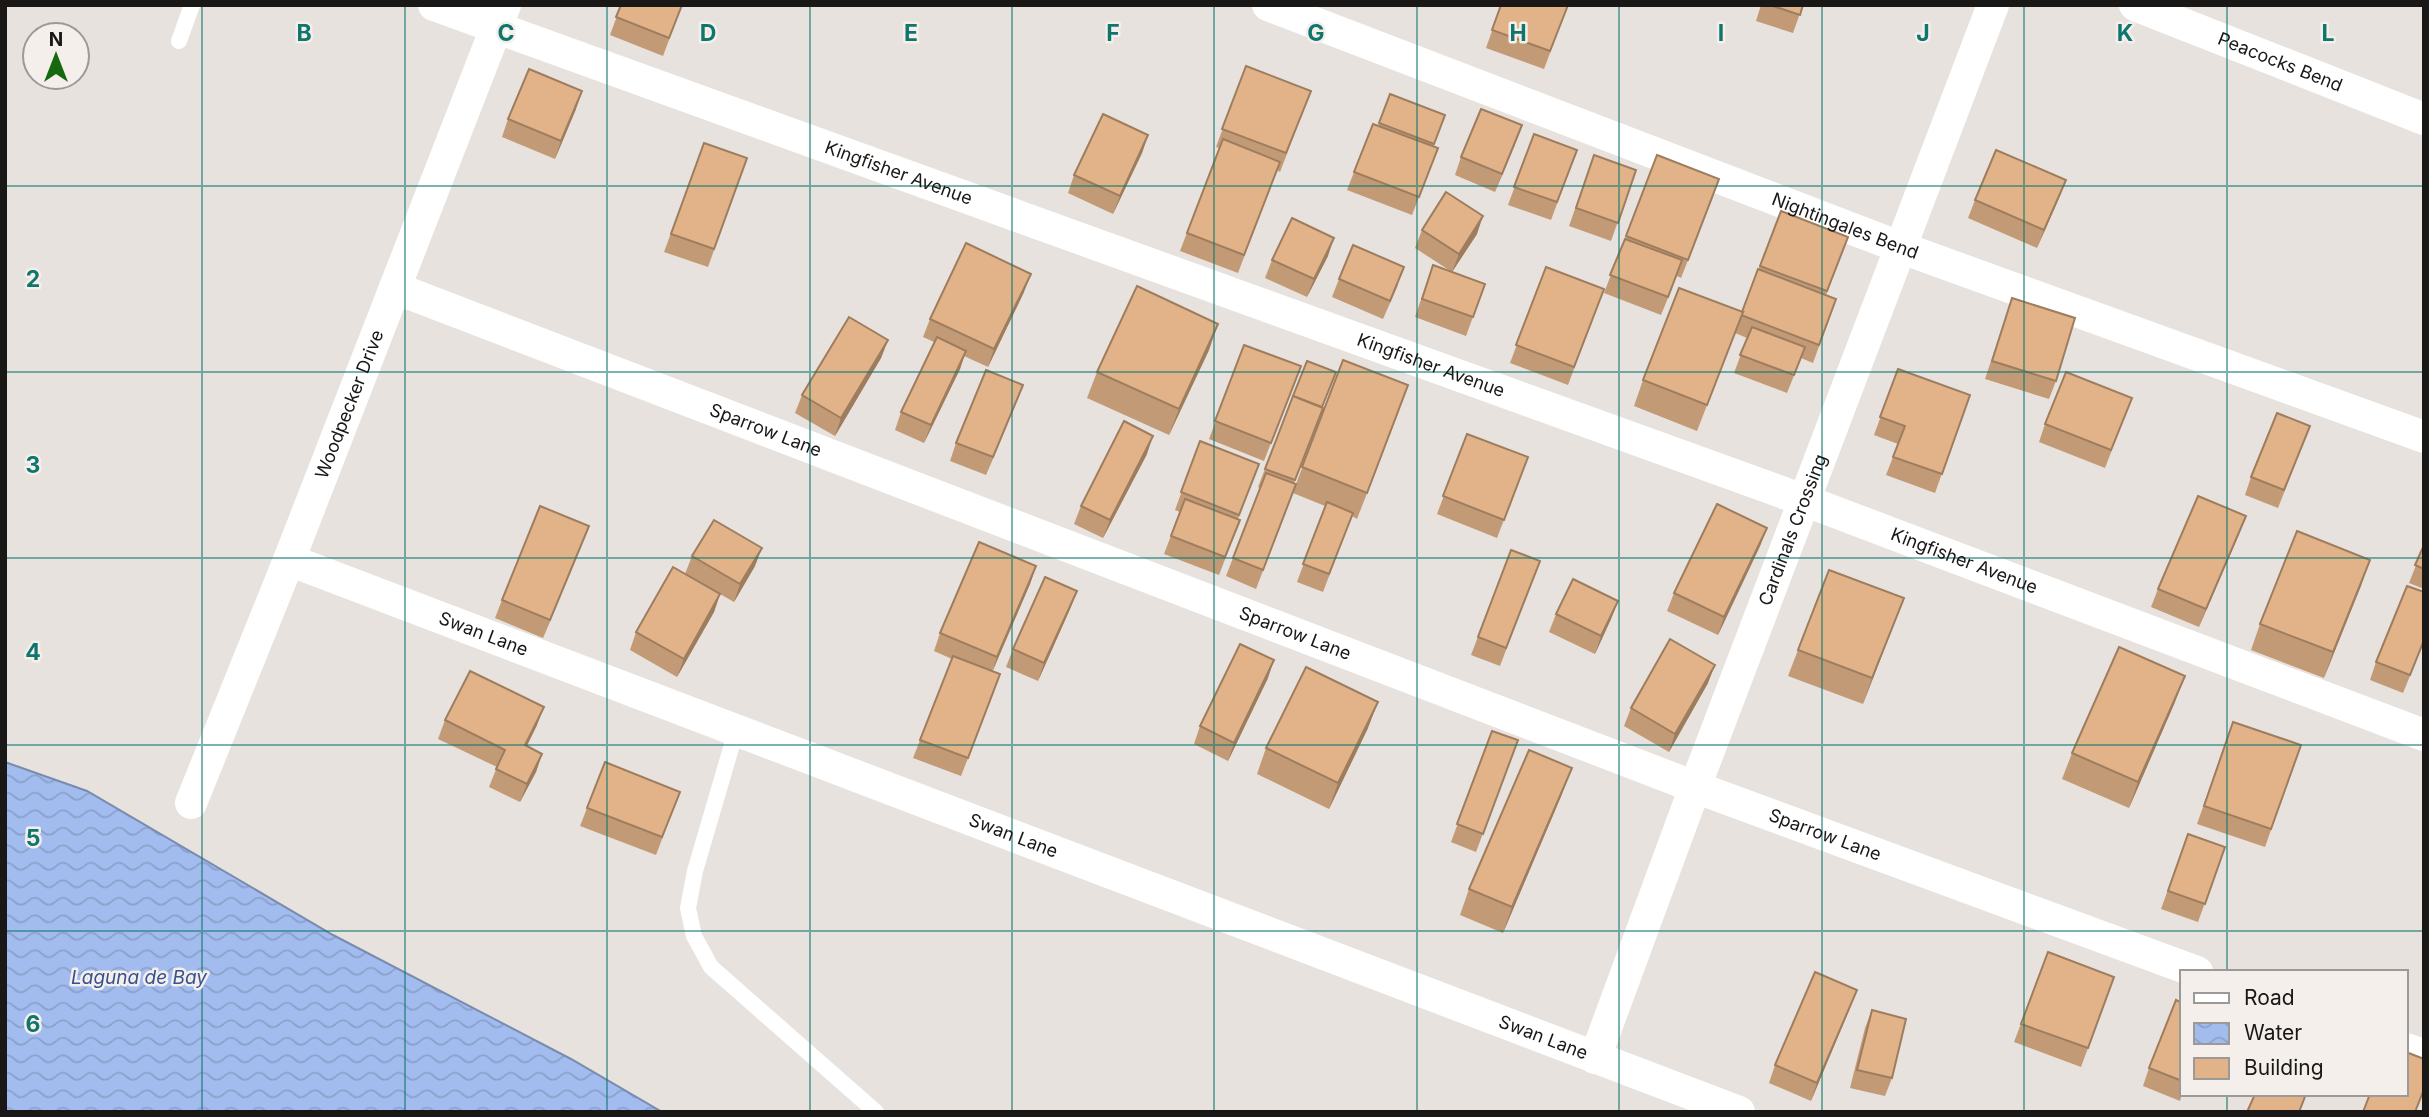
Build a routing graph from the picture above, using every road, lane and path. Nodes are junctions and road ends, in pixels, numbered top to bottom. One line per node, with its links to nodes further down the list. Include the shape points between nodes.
1 (192, 5): 7 (lane)
2 (434, 5): 6 (street, Kingfisher Avenue)
3 (1268, 5): 9 (street, Nightingales Bend)
4 (1993, 5): 9 (street, Cardinals Crossing)
5 (2135, 5): 8 (street, Peacocks Bend)
6 (501, 17): 10 (street, Woodpecker Drive); 12 (street, Kingfisher Avenue)
7 (180, 41)
8 (2424, 119)
9 (1902, 248): 11 (street, Nightingales Bend); 12 (street, Cardinals Crossing)
10 (395, 288): 13 (street, Woodpecker Drive); 16 (street, Sparrow Lane)
11 (2424, 438)
12 (1806, 501): 15 (street, Kingfisher Avenue); 16 (street, Cardinals Crossing)
13 (289, 560): 14 (street, Swan Lane); 17 (street, Woodpecker Drive)
14 (736, 731): 19 (street, Swan Lane); 20 (lane, via 695,871 688,908 694,936 711,967)
15 (2424, 735)
16 (1695, 788): 18 (street, Sparrow Lane); 19 (street, Cardinals Crossing)
17 (191, 803)
18 (2192, 970)
19 (1595, 1058): 21 (street, Swan Lane)
20 (876, 1112)
21 (1739, 1112)

